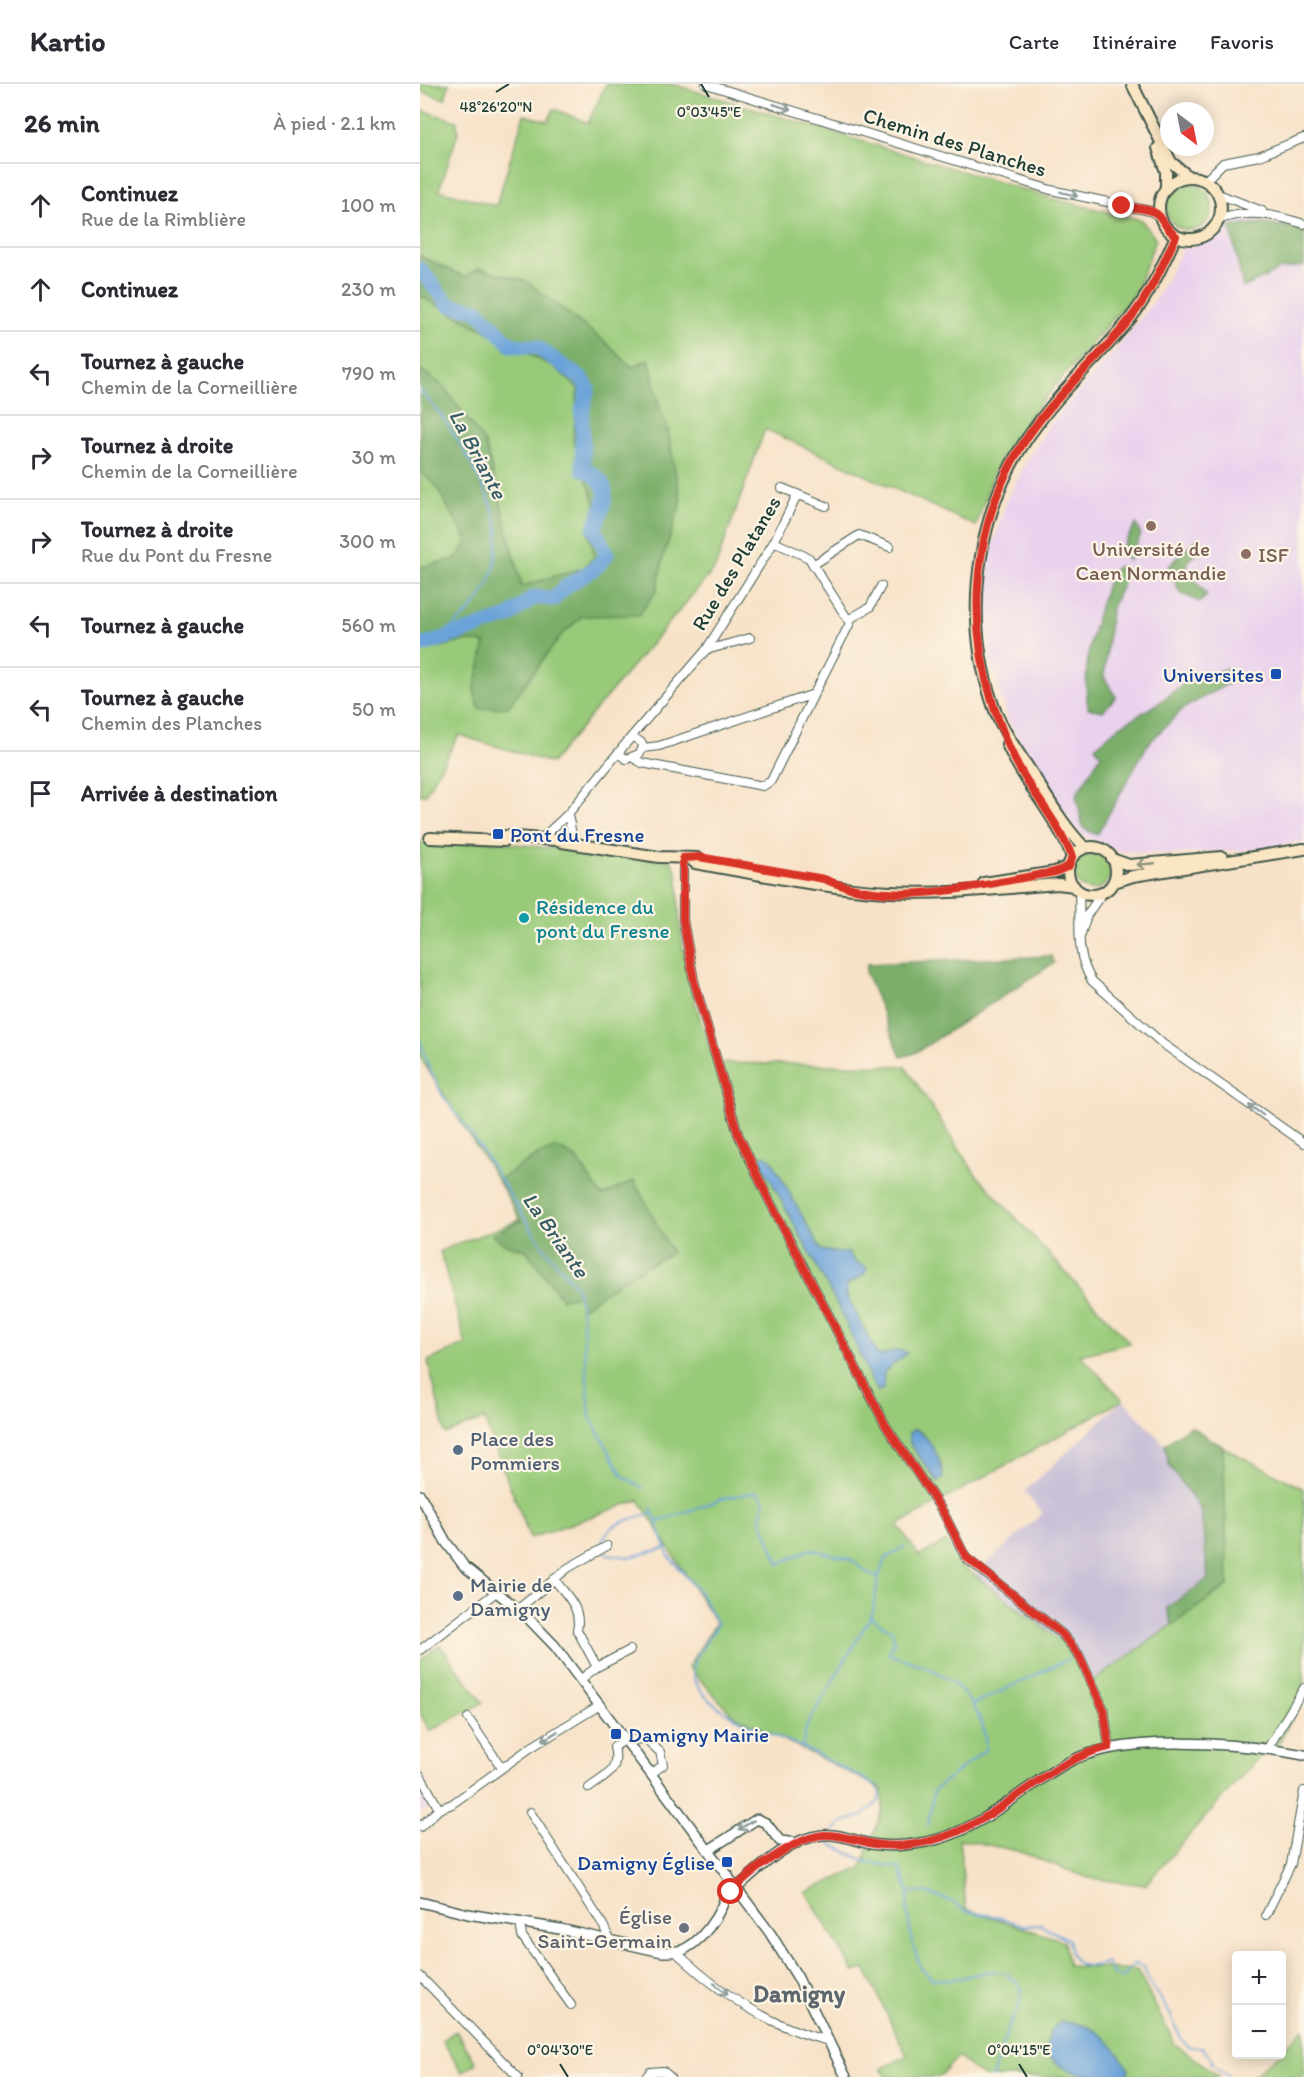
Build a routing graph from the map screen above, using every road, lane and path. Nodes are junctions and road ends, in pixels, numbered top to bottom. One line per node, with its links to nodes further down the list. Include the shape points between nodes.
1 (706, 84): 10 (street, Chemin des Planches, one-way to 10, via 1051,190 1150,211)
2 (1132, 84): 3 (main road)
3 (1150, 125): 5 (main road, via 1172,162); 7 (main road, via 1166,172)
4 (1304, 138): 6 (street, via 1259,156 1223,163)
5 (1189, 177): 6 (main road); 7 (main road)
6 (1205, 181): 8 (main road)
7 (1166, 188): 10 (main road, via 1160,198)
8 (1218, 194): 9 (street); 11 (main road)
9 (1272, 215): 11 (street, via 1235,213); 12 (street)
10 (1160, 217): 13 (main road)
11 (1218, 220): 13 (main road, via 1212,230 1199,238)
12 (1304, 224)
13 (1176, 236): 25 (main road, via 1149,291 1130,319 1038,422 1014,457 994,502 984,536 977,614 982,663)
14 (782, 488): 15 (street)
15 (797, 495): 16 (street); 17 (street, Rue des Platanes)
16 (825, 506)
17 (774, 542): 19 (street, via 809,558); 23 (street, Rue des Platanes)
18 (890, 547): 19 (street, via 859,535)
19 (813, 565): 21 (street)
20 (881, 586): 21 (street, via 870,607)
21 (848, 620): 24 (street)
22 (750, 638): 23 (street, Rue des Platanes)
23 (706, 650): 26 (street, Rue des Platanes)
24 (814, 694): 27 (street); 29 (street, via 771,781 763,786)
25 (1001, 723): 34 (main road); 39 (main road, via 1011,753 1065,838)
26 (632, 736): 27 (street, via 639,739); 28 (street, Rue des Platanes)
27 (643, 748): 29 (street)
28 (619, 754): 29 (street); 30 (street)
29 (633, 758)
30 (568, 814): 32 (street); 33 (street)
31 (425, 840): 32 (main road, via 454,833)
32 (539, 841): 33 (main road)
33 (568, 841): 37 (main road, via 662,851)
34 (1085, 848): 38 (main road, via 1102,849); 39 (main road)
35 (1304, 849): 36 (main road)
36 (1267, 855): 38 (main road, one-way to 38, via 1129,865); 40 (main road)
37 (684, 858): 42 (main road, via 695,863 887,892); 59 (street, via 683,920 694,981 738,1134 767,1196 886,1426 943,1512 966,1557 1062,1634 1079,1655 1104,1710)
38 (1112, 859): 40 (main road)
39 (1071, 862): 41 (main road, via 1068,873); 42 (main road, via 1055,872)
40 (1114, 882): 43 (main road)
41 (1076, 889): 42 (main road, via 1059,884); 43 (main road, via 1093,896); 44 (street)
42 (933, 892)
43 (1102, 893): 44 (street, via 1087,915)
44 (1079, 941): 45 (street, one-way to 44, via 1163,1044 1092,981 1085,970)
45 (1304, 1143)
46 (420, 1495): 49 (street, via 464,1566)
47 (607, 1546): 48 (street)
48 (554, 1579): 50 (street); 53 (street, via 577,1610 577,1630)
49 (495, 1593): 50 (street); 51 (street)
50 (517, 1610): 54 (street, via 555,1646)
51 (420, 1650)
52 (630, 1650): 53 (street)
53 (597, 1667): 54 (street)
54 (581, 1679): 56 (street)
55 (1304, 1688): 60 (street)
56 (600, 1705): 58 (street); 62 (street, one-way to 62)
57 (468, 1718): 62 (street)
58 (625, 1740): 63 (street); 63 (street, via 646,1739 660,1752 663,1765); 65 (street, via 614,1748 613,1770)
59 (1109, 1747): 60 (street, via 1210,1743); 71 (street, via 1063,1765 984,1820 959,1832 897,1847 823,1835)
60 (1268, 1748): 61 (street)
61 (1304, 1755)
62 (502, 1768): 67 (street)
63 (651, 1774): 72 (street)
64 (420, 1775): 67 (street)
65 (589, 1788)
66 (1304, 1791): 78 (street, via 1291,1864)
67 (439, 1809): 69 (street)
68 (530, 1812): 80 (street)
69 (420, 1827)
70 (780, 1840): 71 (street); 72 (street, one-way to 72, via 766,1823 757,1819); 73 (street)
71 (800, 1842): 73 (street)
72 (710, 1850): 74 (street)
73 (779, 1854): 75 (street)
74 (728, 1875): 75 (street); 76 (street)
75 (736, 1887): 76 (street); 84 (street, via 785,1954)
76 (724, 1899): 81 (street, via 711,1925 696,1941)
77 (420, 1902): 79 (street)
78 (1266, 1915)
79 (520, 1923): 80 (street); 83 (street, via 522,1936)
80 (610, 1940): 81 (street)
81 (676, 1952): 84 (street, one-way to 84, via 728,1995 767,2019)
82 (420, 1976): 85 (street)
83 (571, 2005)
84 (829, 2041): 88 (street)
85 (518, 2077)
86 (646, 2077): 87 (street, via 650,2072 663,2071)
87 (670, 2077)
88 (846, 2077)

